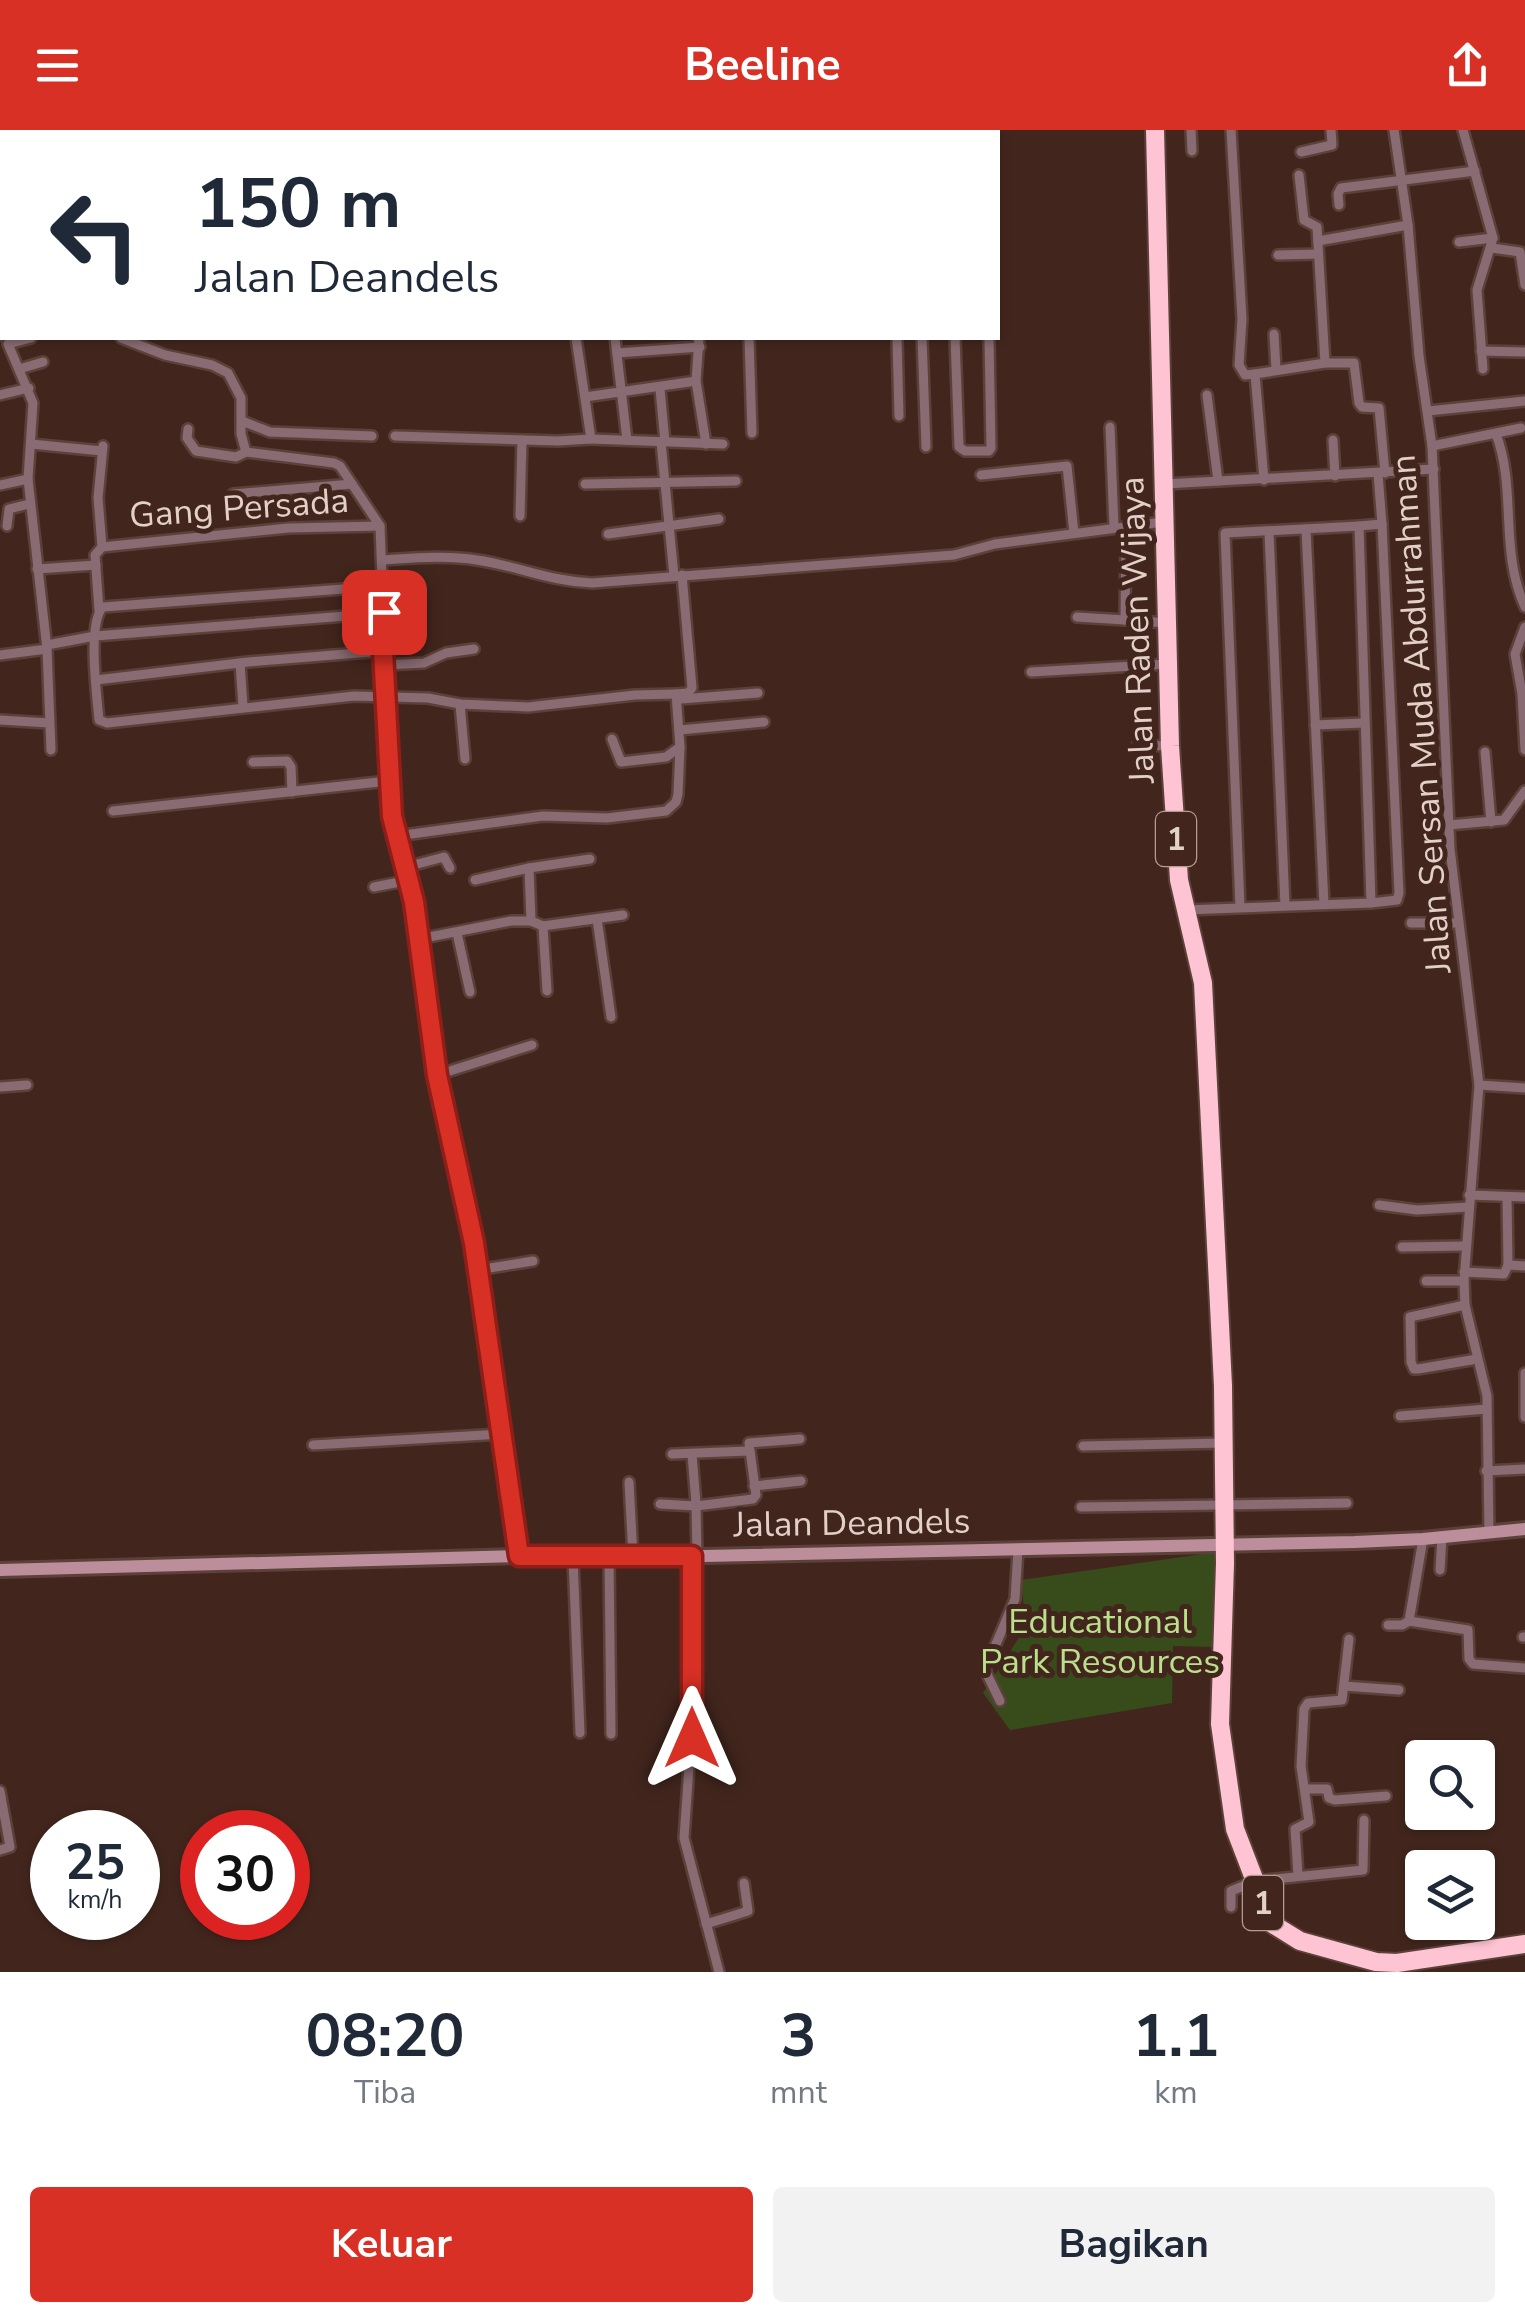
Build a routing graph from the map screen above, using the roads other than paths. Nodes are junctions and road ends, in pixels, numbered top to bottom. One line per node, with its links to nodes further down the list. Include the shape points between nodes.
1 (1155, 130): 80 (highway, Jalan Raden Wijaya / 1)
2 (1190, 130): 7 (street)
3 (1231, 130): 39 (street, via 1240,365 1245,375)
4 (1332, 130): 8 (street, via 1332,145)
5 (1394, 130): 11 (street, Jalan Sersan Muda Abdurrahman)
6 (1464, 130): 9 (street)
7 (1192, 151)
8 (1301, 152)
9 (1475, 172): 11 (street); 16 (street)
10 (1299, 175): 14 (street, via 1304,220 1316,225)
11 (1402, 180): 12 (street, via 1341,188); 13 (street, Jalan Sersan Muda Abdurrahman)
12 (1340, 205)
13 (1408, 225): 14 (street); 48 (street, Jalan Sersan Muda Abdurrahman)
14 (1318, 242): 17 (street)
15 (1459, 242): 16 (street)
16 (1492, 243): 19 (street, via 1520,252); 31 (street, via 1477,290)
17 (1318, 254): 18 (street); 35 (street)
18 (1278, 255)
19 (1525, 285)
20 (1274, 334): 38 (street)
21 (126, 340): 50 (street, via 228,373)
22 (576, 340): 46 (street)
23 (615, 340): 33 (street)
24 (749, 340): 54 (street)
25 (898, 340): 49 (street)
26 (922, 340): 67 (street)
27 (955, 340): 28 (street, via 959,448 972,451 991,448)
28 (989, 340)
29 (4, 341): 36 (street)
30 (700, 342): 33 (street); 40 (street)
31 (1482, 351): 32 (street); 37 (street)
32 (1525, 352)
33 (617, 353): 43 (street)
34 (43, 362): 36 (street)
35 (1325, 363): 38 (street); 70 (street, via 1354,363 1359,403 1379,408)
36 (19, 368): 41 (street)
37 (1483, 369)
38 (1276, 370): 39 (street)
39 (1255, 374): 74 (street)
40 (696, 381): 42 (street); 64 (street)
41 (29, 388): 44 (street); 63 (street)
42 (660, 389): 43 (street); 62 (street)
43 (621, 392): 46 (street); 60 (street)
44 (0, 395)
45 (1207, 395): 76 (street)
46 (585, 398): 58 (street)
47 (1525, 402): 48 (street)
48 (1428, 412): 66 (street, Jalan Sersan Muda Abdurrahman)
49 (899, 416)
50 (242, 421): 56 (street, via 270,432); 68 (street)
51 (1110, 428): 93 (street)
52 (1521, 428): 55 (street)
53 (188, 430): 68 (street, via 196,451 236,457)
54 (752, 434)
55 (1496, 434): 66 (street); 104 (street, via 1510,566)
56 (372, 436)
57 (394, 436): 59 (street)
58 (591, 439): 59 (street); 60 (street)
59 (522, 440): 84 (street)
60 (628, 440): 62 (street)
61 (1333, 440): 72 (street)
62 (663, 442): 64 (street); 77 (street)
63 (31, 444): 73 (street); 98 (street, via 102,449)
64 (706, 444): 65 (street)
65 (723, 444)
66 (1432, 446): 69 (street, Jalan Sersan Muda Abdurrahman)
67 (926, 447)
68 (246, 452): 78 (street, via 334,463)
69 (1434, 469): 70 (street); 146 (street, Jalan Sersan Muda Abdurrahman)
70 (1381, 473): 72 (street); 87 (street)
71 (980, 475): 96 (street, via 1067,466)
72 (1335, 476): 74 (street)
73 (28, 480): 81 (street); 83 (street)
74 (1264, 480): 76 (street)
75 (736, 481): 77 (street)
76 (1218, 481): 80 (street)
77 (663, 482): 79 (street); 90 (street)
78 (352, 484): 82 (street); 89 (street)
79 (585, 484)
80 (1165, 484): 86 (highway, Jalan Raden Wijaya / 1)
81 (0, 485)
82 (233, 494)
83 (28, 504): 88 (street, via 9,509); 101 (street)
84 (520, 516)
85 (719, 518): 90 (street)
86 (1165, 522): 91 (street); 109 (highway, Jalan Raden Wijaya / 1)
87 (1382, 524): 92 (street); 155 (street, via 1399,893 1397,900)
88 (7, 526)
89 (380, 526): 98 (street, Gang Persada); 99 (street)
90 (668, 526): 97 (street); 102 (street)
91 (1126, 526): 93 (street); 108 (street)
92 (1359, 526): 94 (street); 128 (street)
93 (1114, 527): 96 (street)
94 (1306, 529): 95 (street); 130 (street)
95 (1269, 532): 157 (street); 158 (street, via 1225,534)
96 (1074, 533): 102 (street, via 954,554)
97 (608, 534)
98 (102, 547): 100 (street)
99 (383, 560): 102 (street, via 482,560 565,582); 103 (street)
100 (96, 565): 101 (street); 105 (street)
101 (36, 569): 112 (street)
102 (678, 575): 122 (street, via 692,688)
103 (384, 586): 105 (street); 106 (street)
104 (1525, 607)
105 (99, 610): 111 (street)
106 (384, 612): 111 (street); 114 (street)
107 (1077, 617): 108 (street)
108 (1125, 620): 109 (street)
109 (1168, 623): 117 (highway, Jalan Raden Wijaya / 1)
110 (1525, 627): 137 (street, via 1515,654)
111 (95, 636): 112 (street); 120 (street)
112 (47, 647): 115 (street); 129 (street)
113 (474, 649): 118 (street, via 424,663)
114 (383, 651): 116 (street); 118 (street)
115 (0, 655)
116 (244, 662): 120 (street); 125 (street)
117 (1168, 664): 119 (street); 134 (highway, Jalan Raden Wijaya / 1)
118 (384, 665): 123 (street)
119 (1030, 672)
120 (96, 680): 125 (street, via 102,722)
121 (758, 693): 122 (street)
122 (677, 697): 124 (street, via 528,707); 131 (street)
123 (386, 699): 124 (street); 125 (street); 141 (street)
124 (460, 704): 139 (street)
125 (246, 706)
126 (0, 720): 129 (street)
127 (764, 722): 131 (street)
128 (1364, 723): 130 (street); 155 (street)
129 (49, 724): 136 (street)
130 (1315, 725): 156 (street)
131 (680, 730): 135 (street)
132 (612, 738): 135 (street, via 621,762 666,758)
133 (1136, 745): 134 (street)
134 (1170, 746): 159 (highway, Jalan Raden Wijaya / 1)
135 (680, 747): 147 (street, via 678,794 666,811 542,816)
136 (51, 750)
137 (1525, 750)
138 (1485, 752): 145 (street)
139 (465, 759)
140 (253, 762): 143 (street, via 287,760)
141 (388, 781): 143 (street); 147 (street)
142 (1525, 791): 145 (street, via 1504,820)
143 (292, 792): 144 (street)
144 (113, 811)
145 (1491, 822): 146 (street)
146 (1449, 825): 163 (street, Jalan Sersan Muda Abdurrahman)
147 (397, 836): 149 (street)
148 (590, 859): 151 (street)
149 (406, 867): 150 (street, via 444,857); 152 (street)
150 (450, 868)
151 (529, 868): 153 (street); 162 (street)
152 (410, 880): 154 (street); 167 (street)
153 (476, 880)
154 (374, 887)
155 (1371, 903): 156 (street)
156 (1324, 904): 157 (street)
157 (1284, 905): 158 (street)
158 (1240, 907): 159 (street)
159 (1186, 910): 198 (highway, Jalan Raden Wijaya / 1, via 1202,983)
160 (624, 914): 161 (street)
161 (597, 919): 165 (street); 170 (street)
162 (531, 921): 165 (street); 166 (street)
163 (1457, 923): 164 (street); 174 (street, Jalan Sersan Muda Abdurrahman)
164 (1411, 924)
165 (543, 926): 168 (street)
166 (457, 933): 167 (street); 169 (street)
167 (420, 940): 172 (street)
168 (547, 991)
169 (470, 992)
170 (611, 1016)
171 (532, 1045): 172 (street)
172 (437, 1075): 187 (street)
173 (28, 1085): 175 (street)
174 (1479, 1085): 176 (street); 177 (street, Jalan Sersan Muda Abdurrahman)
175 (0, 1087)
176 (1525, 1088)
177 (1468, 1195): 178 (street); 181 (street, Jalan Sersan Muda Abdurrahman)
178 (1508, 1197): 179 (street); 185 (street)
179 (1525, 1197)
180 (1379, 1205): 181 (street)
181 (1468, 1207): 182 (street, Jalan Sersan Muda Abdurrahman)
182 (1465, 1246): 183 (street); 188 (street, Jalan Sersan Muda Abdurrahman)
183 (1402, 1247)
184 (533, 1260): 187 (street)
185 (1508, 1265): 186 (street); 188 (street, via 1504,1274)
186 (1525, 1266)
187 (476, 1270): 196 (street)
188 (1464, 1276): 189 (street); 190 (street, Jalan Sersan Muda Abdurrahman)
189 (1426, 1281)
190 (1465, 1305): 191 (street, Jalan Sersan Muda Abdurrahman); 191 (street, via 1410,1317 1411,1362 1418,1369)
191 (1477, 1359): 193 (street, Jalan Sersan Muda Abdurrahman)
192 (1525, 1373): 195 (street)
193 (1488, 1409): 194 (street); 205 (street, Jalan Sersan Muda Abdurrahman)
194 (1400, 1416)
195 (1525, 1417)
196 (502, 1434): 199 (street); 220 (street)
197 (800, 1439): 201 (street, via 752,1442)
198 (1224, 1443): 200 (street); 212 (highway, Jalan Raden Wijaya / 1)
199 (313, 1444)
200 (1083, 1446)
201 (750, 1452): 203 (street); 208 (street)
202 (672, 1454): 203 (street)
203 (692, 1454): 211 (street)
204 (1525, 1468): 205 (street)
205 (1486, 1471): 215 (street, Jalan Sersan Muda Abdurrahman)
206 (801, 1481): 208 (street)
207 (629, 1482): 222 (street)
208 (754, 1486): 211 (street, via 753,1499)
209 (1347, 1503): 212 (street)
210 (660, 1504): 211 (street)
211 (696, 1505): 221 (street)
212 (1224, 1505): 213 (street); 218 (highway, Jalan Raden Wijaya / 1)
213 (1081, 1507)
214 (1525, 1529): 215 (street, Jalan Deandels)
215 (1488, 1533): 216 (street, Jalan Deandels)
216 (1442, 1537): 217 (street, Jalan Deandels); 226 (street)
217 (1423, 1539): 218 (street, Jalan Deandels); 227 (street)
218 (1225, 1544): 219 (street, Jalan Deandels); 243 (highway, 1, via 1220,1710 1229,1804)
219 (1016, 1549): 221 (street, Jalan Deandels); 233 (street, via 1015,1598 985,1670)
220 (519, 1556): 223 (street, Jalan Deandels); 225 (street, Jalan Deandels)
221 (695, 1556): 222 (street, Jalan Deandels); 246 (street, via 684,1838)
222 (633, 1557): 224 (street, Jalan Deandels)
223 (574, 1558): 224 (street, Jalan Deandels); 234 (street)
224 (609, 1558): 235 (street)
225 (0, 1570)
226 (1440, 1570)
227 (1409, 1621): 228 (street); 230 (street, via 1469,1631 1473,1664)
228 (1388, 1625)
229 (1350, 1639): 231 (street)
230 (1525, 1668)
231 (1344, 1686): 232 (street); 236 (street, via 1339,1702 1313,1702 1304,1709)
232 (1399, 1690)
233 (1000, 1701)
234 (580, 1733)
235 (611, 1734)
236 (1306, 1790): 238 (street, via 1327,1789 1336,1800); 242 (street, via 1308,1823 1295,1829)
237 (0, 1791): 239 (street)
238 (1386, 1796)
239 (2, 1814): 241 (street, via 10,1846)
240 (1364, 1820): 242 (street, via 1363,1870)
241 (0, 1850)
242 (1298, 1875): 243 (street)
243 (1254, 1882): 245 (street, via 1234,1888); 247 (highway, 1, via 1274,1925 1358,1960 1397,1963)
244 (744, 1883): 246 (street, via 748,1911)
245 (1231, 1907)
246 (706, 1924): 248 (street)
247 (1525, 1944)
248 (719, 1972)

